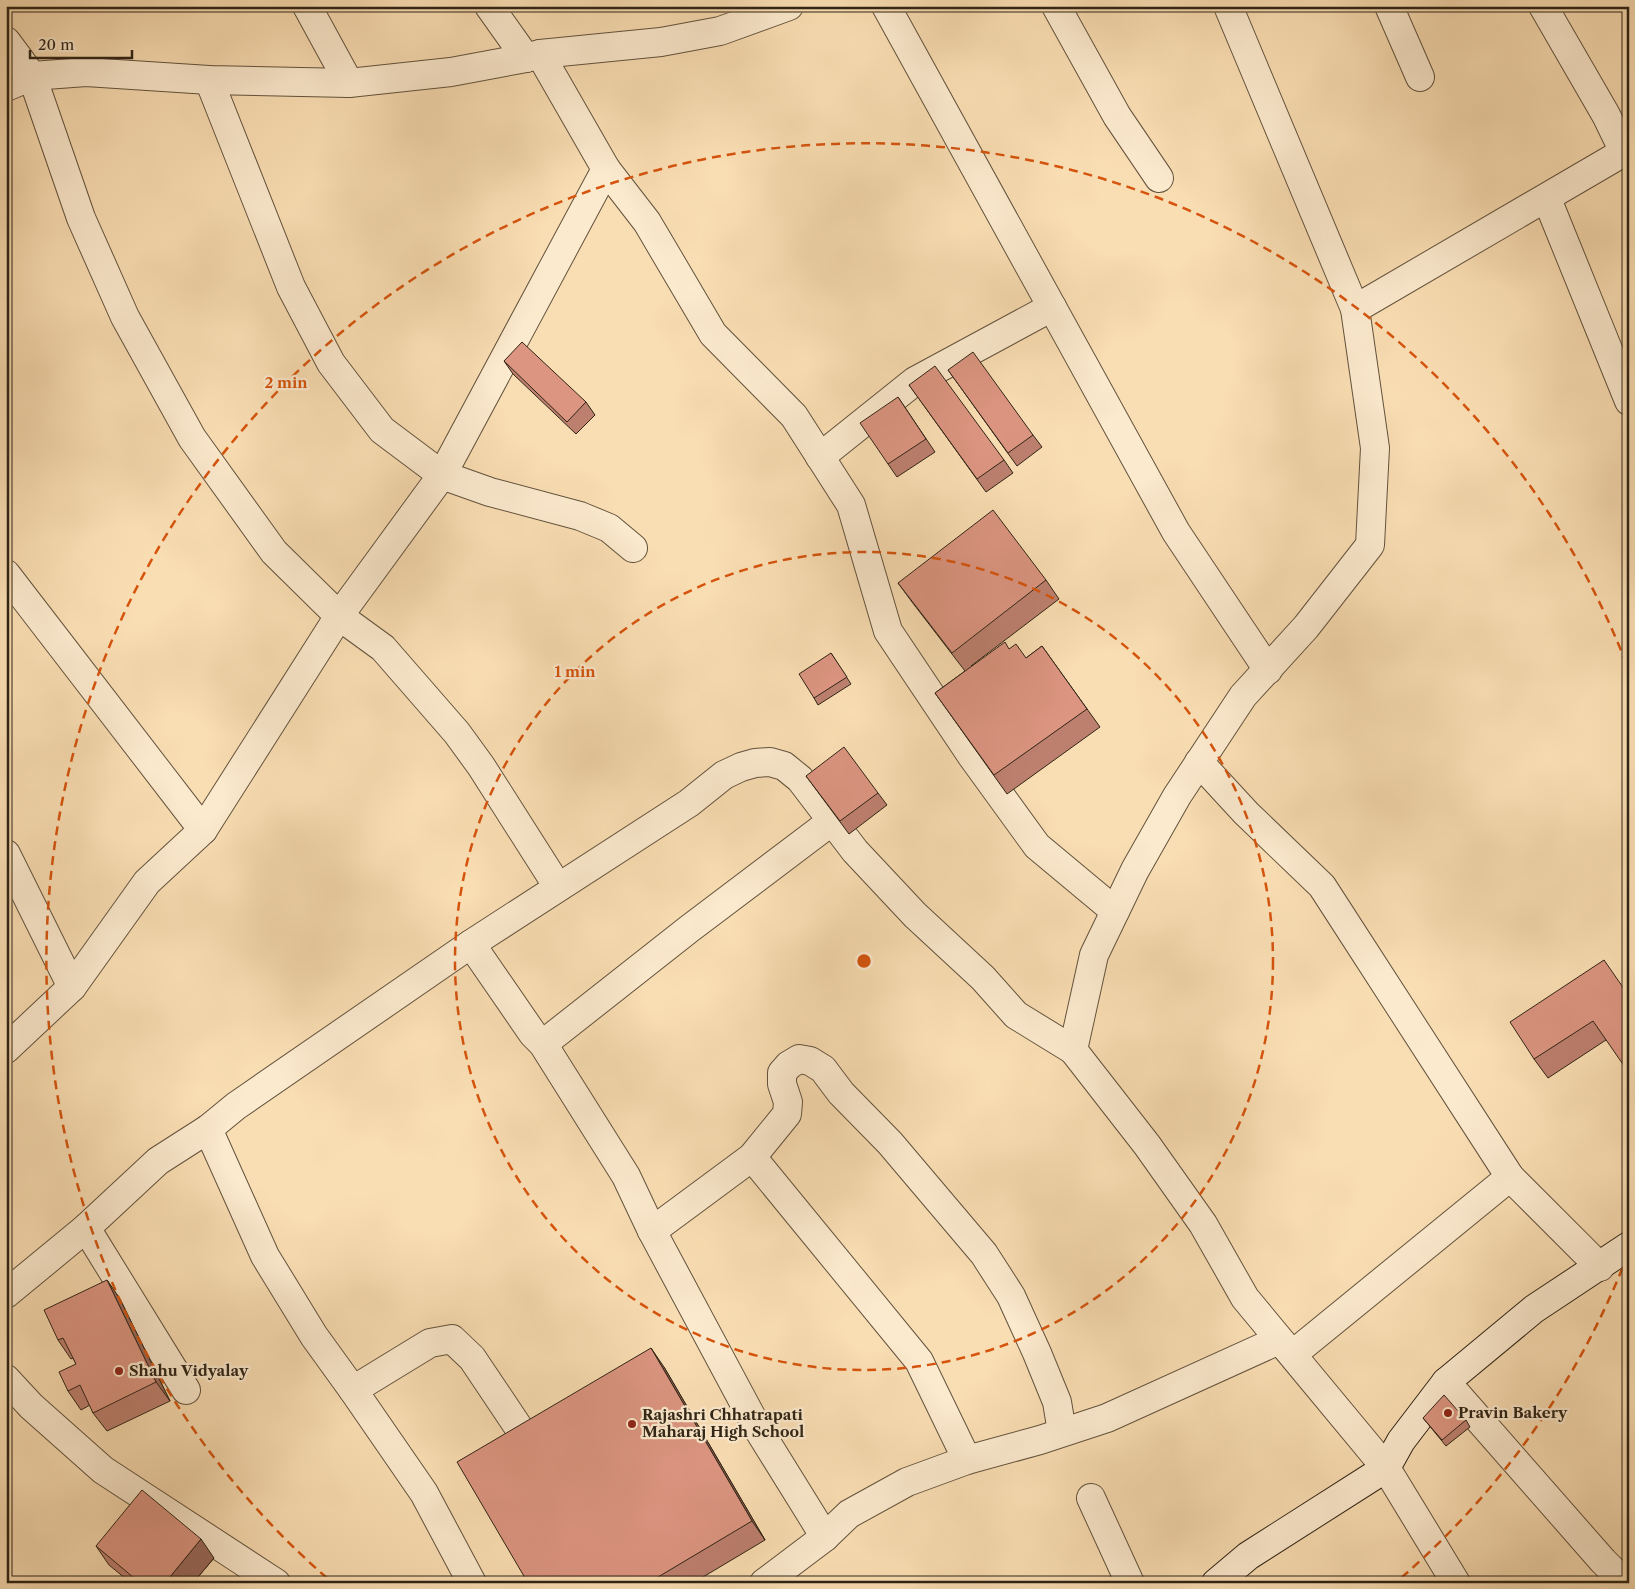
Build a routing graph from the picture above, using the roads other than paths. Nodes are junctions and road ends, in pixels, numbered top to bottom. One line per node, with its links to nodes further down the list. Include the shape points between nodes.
1 (308, 6): 14 (street)
2 (489, 6): 10 (street)
3 (789, 6): 10 (street, via 711,33 661,42)
4 (886, 6): 20 (street)
5 (1056, 6): 18 (street, via 1117,116)
6 (1228, 6): 21 (street)
7 (1389, 6): 12 (street)
8 (1543, 6): 16 (street)
9 (6, 41): 11 (street)
10 (533, 56): 14 (street, via 451,72); 17 (street)
11 (32, 76): 13 (street, via 86,72); 15 (street); 27 (street, via 81,218 126,317 192,438 274,552)
12 (1420, 77)
13 (209, 80): 14 (street); 24 (street, via 291,287 331,363 382,430)
14 (349, 82)
15 (6, 88)
16 (1626, 151): 19 (street)
17 (606, 169): 23 (street, via 647,222 713,334 794,416); 24 (street)
18 (1159, 178)
19 (1547, 198): 21 (street); 22 (street)
20 (1052, 307): 23 (street, via 915,381); 28 (street, via 1176,532)
21 (1355, 309): 28 (street, via 1375,448 1370,545)
22 (1629, 402)
23 (820, 457): 34 (street, via 851,505 888,631 1036,846)
24 (442, 475): 25 (street, via 580,516 609,528); 27 (street)
25 (633, 548)
26 (6, 574): 31 (street)
27 (339, 616): 31 (street); 33 (street, via 383,648 457,733)
28 (1268, 670): 29 (street, via 1243,696)
29 (1199, 762): 34 (street, via 1135,870); 42 (street, via 1246,813 1322,886)
30 (832, 821): 33 (street, via 800,779 784,766 770,762 741,766); 37 (street, via 689,928); 39 (street, via 855,851 915,915 983,978 1016,1015)
31 (203, 830): 36 (street, via 147,882)
32 (6, 854): 36 (street)
33 (558, 887): 35 (street)
34 (1115, 911): 39 (street, via 1094,955)
35 (471, 944): 37 (street); 40 (street, via 236,1106)
36 (72, 987): 38 (street)
37 (543, 1044): 44 (street, via 626,1176)
38 (6, 1049)
39 (1073, 1050): 48 (street, via 1147,1145 1203,1224 1245,1298)
40 (208, 1130): 43 (street, via 158,1161); 52 (street, via 264,1256 314,1336)
41 (752, 1157): 44 (street); 53 (street, via 787,1114 782,1073 788,1065 799,1059 824,1069 841,1093 890,1143 984,1254 1011,1296 1037,1353 1057,1402); 55 (street, via 919,1361)
42 (1510, 1177): 46 (street); 48 (street)
43 (86, 1228): 47 (street); 51 (street)
44 (652, 1230): 58 (street, via 758,1429)
45 (1629, 1246): 46 (street)
46 (1600, 1267): 50 (street, via 1534,1309)
47 (6, 1294)
48 (1286, 1347): 53 (street, via 1107,1418); 56 (street)
49 (6, 1379): 59 (street, via 31,1406 103,1470)
50 (1446, 1382): 56 (street); 65 (street)
51 (186, 1390)
52 (354, 1390): 54 (street, via 430,1343 452,1339 472,1358); 60 (street, via 424,1493)
53 (1062, 1432): 55 (street)
54 (530, 1444)
55 (967, 1460): 58 (street, via 907,1482 849,1514)
56 (1386, 1468): 63 (street, via 1248,1556); 64 (street)
57 (1091, 1498): 62 (street)
58 (825, 1537): 61 (street)
59 (276, 1583)
60 (472, 1583)
61 (764, 1583)
62 (1130, 1583)
63 (1216, 1583)
64 (1456, 1583)
65 (1625, 1583)

